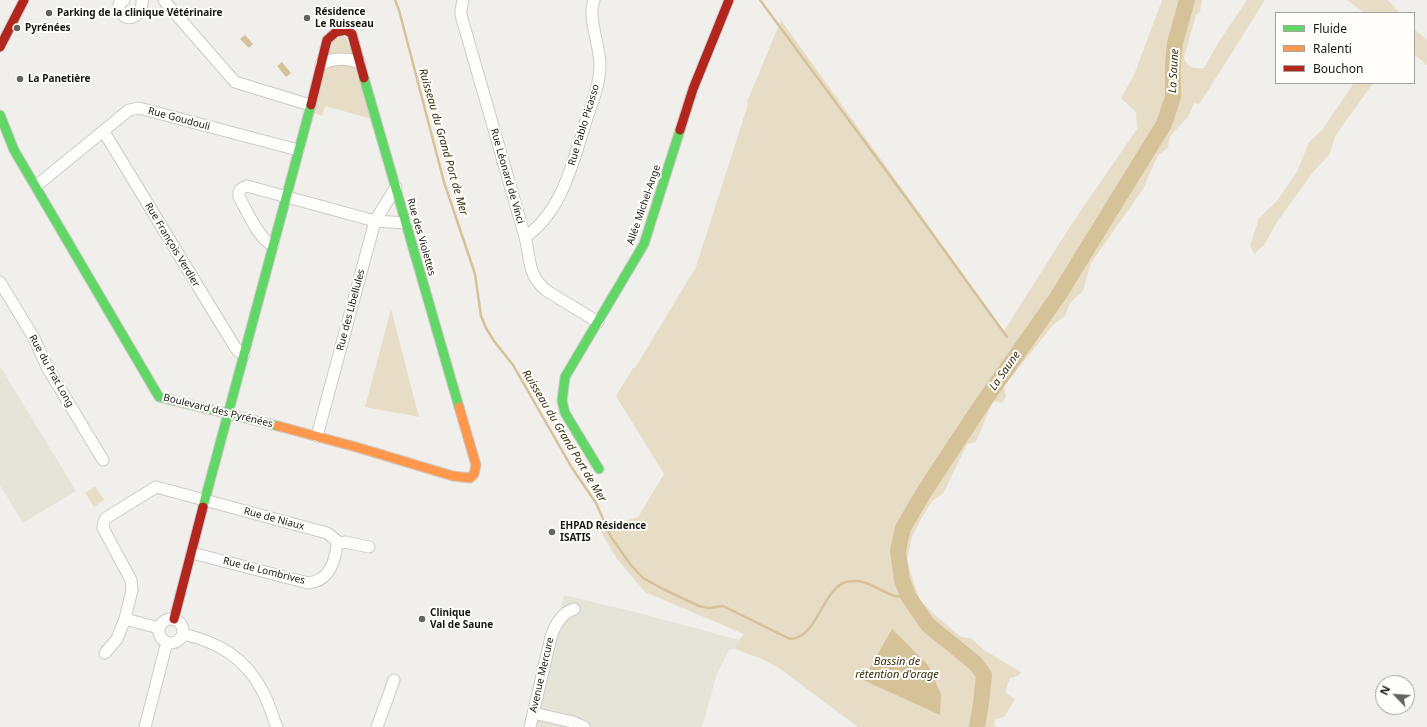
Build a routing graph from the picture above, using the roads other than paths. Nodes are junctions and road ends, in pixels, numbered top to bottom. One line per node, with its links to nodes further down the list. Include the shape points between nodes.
1 (24, 0): 8 (street)
2 (124, 0): 3 (street, via 119,4 119,11 128,18 133,18 141,10)
3 (142, 0)
4 (164, 0): 11 (street, via 235,82)
5 (463, 0): 21 (street, Rue Léonard de Vinci, via 461,15)
6 (594, 0): 21 (street, Rue Pablo Picasso, via 591,9 600,67 596,91 564,186 546,218)
7 (729, 0): 24 (street, Allée Michel-Ange, via 692,89 644,244)
8 (0, 47)
9 (360, 63): 10 (street, via 342,58); 10 (street, Rue des Violettes, via 352,34 345,29 327,40); 17 (street, Rue des Violettes)
10 (321, 64): 11 (street)
11 (310, 105): 15 (street)
12 (0, 116): 14 (street, Boulevard des Pyrénées)
13 (104, 132): 15 (street, Rue Goudouli, via 129,110 140,108); 16 (street, Rue Goudouli); 25 (street, Rue François Verdier, via 234,347)
14 (4, 134): 16 (street, Boulevard des Pyrénées)
15 (298, 150): 18 (street)
16 (36, 186): 26 (street, Boulevard des Pyrénées, via 160,397)
17 (396, 187): 19 (street, Rue des Libellules); 20 (street, Rue des Violettes)
18 (286, 196): 19 (street); 22 (street); 22 (street, via 247,186 239,192 239,197 262,238)
19 (376, 221): 20 (street); 27 (street, Rue des Libellules)
20 (406, 223): 30 (street, Rue des Violettes, via 476,465)
21 (525, 237): 24 (street, Rue Léonard de Vinci, via 530,268 540,285)
22 (273, 246): 25 (street)
23 (0, 282): 28 (street, Rue du Prat Long)
24 (598, 322): 29 (street, Allée Michel-Ange, via 565,377 562,401 569,421)
25 (244, 354): 26 (street)
26 (228, 413): 27 (street, Boulevard des Pyrénées); 31 (street)
27 (317, 436): 30 (street, Boulevard des Pyrénées, via 453,476 470,478)
28 (102, 460)
29 (599, 469)
30 (474, 474)
31 (205, 500): 32 (street, Rue de Niaux, via 327,533); 34 (street); 36 (street, Rue de Niaux, via 156,487 104,520 103,530 131,580 132,590)
32 (337, 544): 33 (street, via 345,542); 34 (street, Rue de Lombrives, via 328,572 321,580 308,583)
33 (369, 547)
34 (192, 553): 37 (street)
35 (574, 609): 43 (street, Avenue Mercure, via 568,610 554,627)
36 (125, 619): 38 (street); 41 (street, via 117,639)
37 (174, 619): 38 (street, via 165,620); 39 (street, via 181,625)
38 (159, 628): 40 (street, via 160,637)
39 (183, 634): 40 (street, via 177,641); 45 (street, via 214,644 241,662 264,693)
40 (167, 642): 44 (street)
41 (105, 653)
42 (394, 680): 46 (street)
43 (533, 713): 47 (street, Avenue Mercure); 48 (street)
44 (149, 726)
45 (277, 727)
46 (377, 727)
47 (530, 727)
48 (584, 727)

